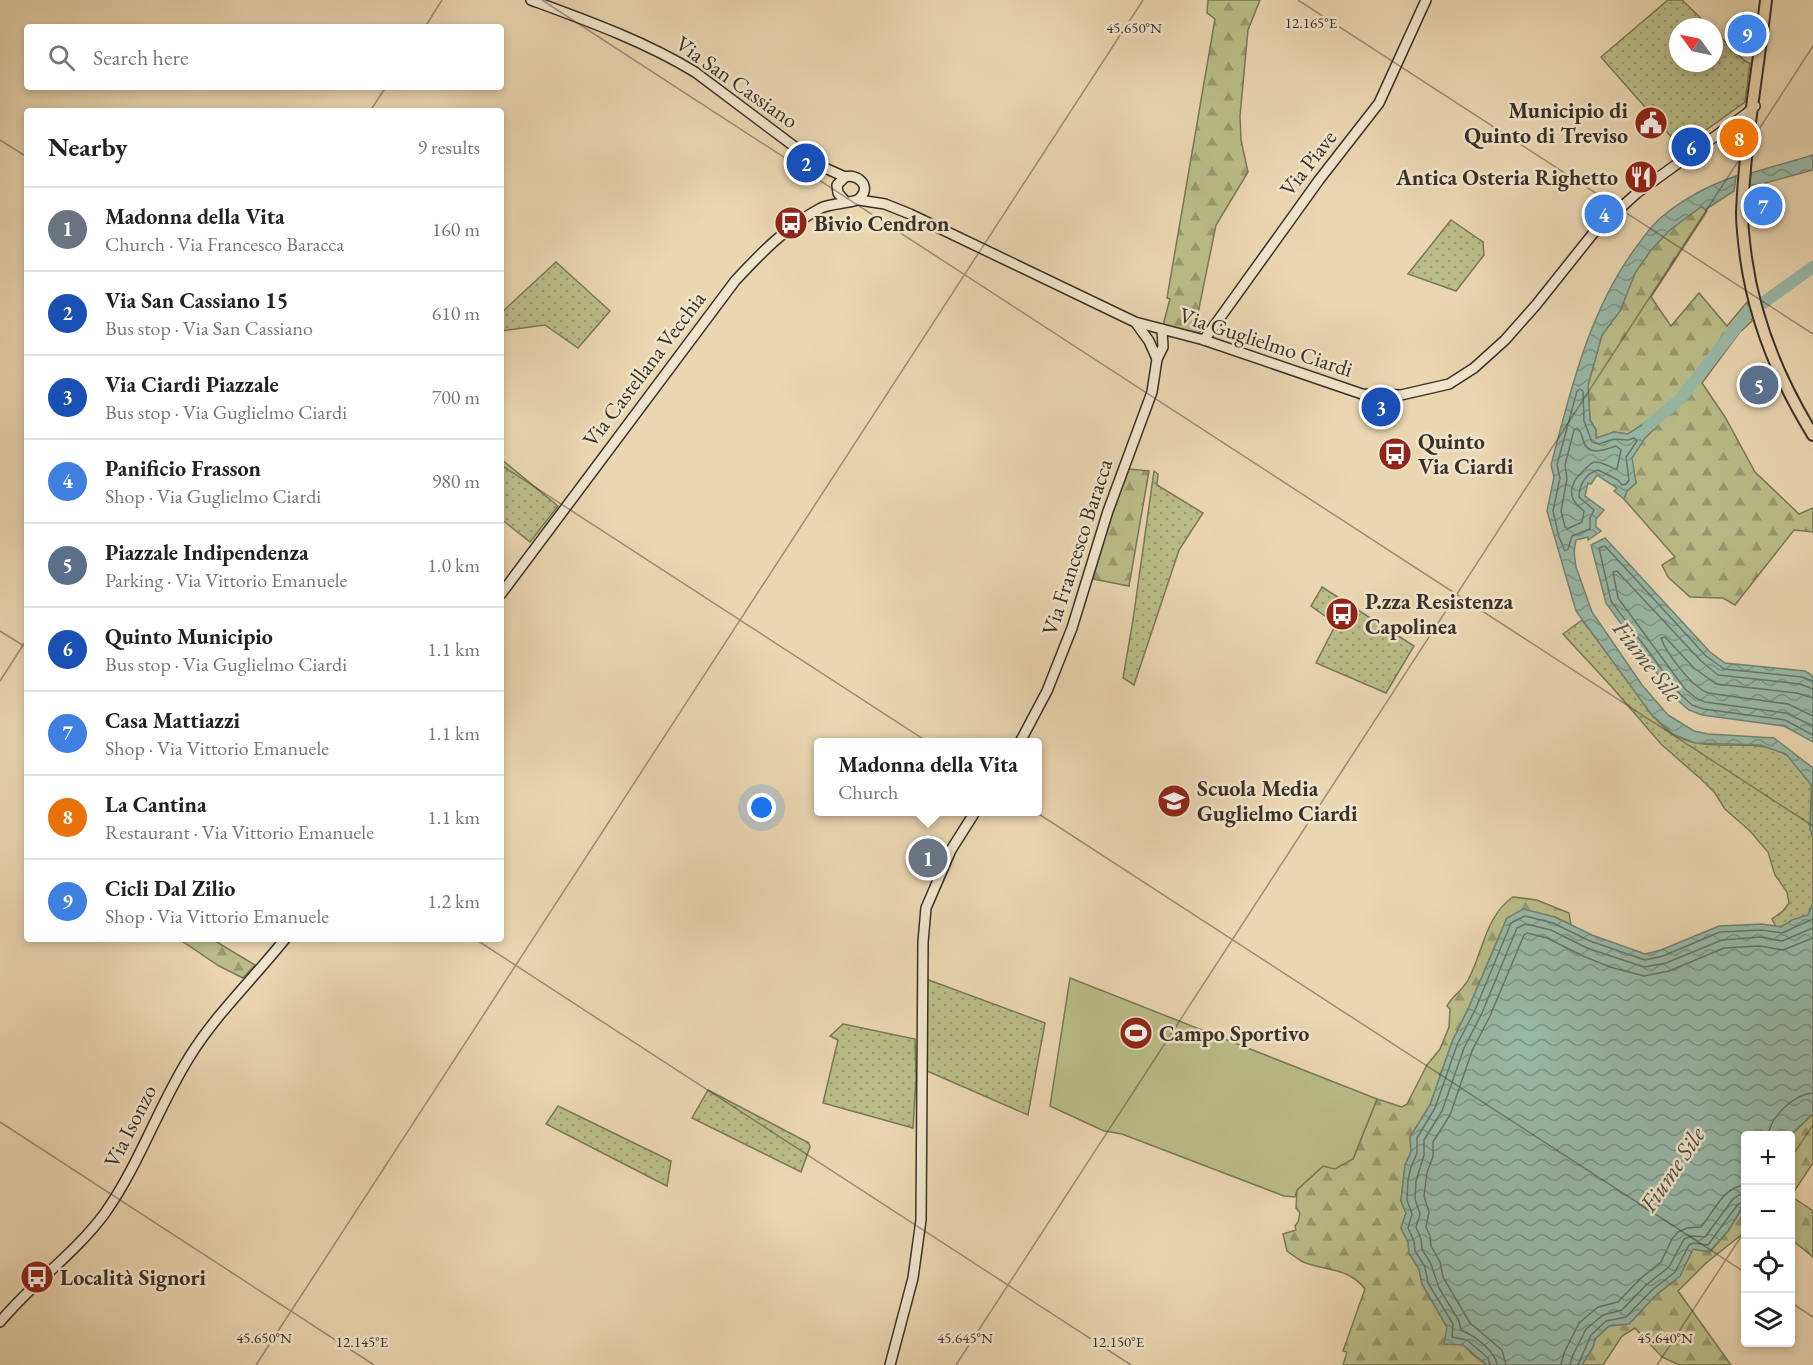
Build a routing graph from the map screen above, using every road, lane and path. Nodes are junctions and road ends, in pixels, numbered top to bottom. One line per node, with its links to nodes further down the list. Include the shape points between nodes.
1 (531, 0): 5 (main road, Via San Cassiano, via 644,43 676,60)
2 (1426, 0): 16 (main road, Via Piave, via 1379,104 1318,180)
3 (1766, 0): 4 (main road)
4 (1754, 105): 16 (main road, Via Guglielmo Ciardi, via 1616,210 1505,340 1449,384 1423,392 1362,394); 20 (main road, via 1743,230 1754,298 1779,375)
5 (817, 163): 6 (main road, Via San Cassiano); 8 (main road, Via San Cassiano)
6 (845, 177): 7 (main road, via 856,176); 8 (main road)
7 (864, 187): 9 (main road); 11 (main road)
8 (837, 188): 10 (main road); 12 (main road, Via Castellana Vecchia)
9 (858, 200): 10 (main road); 11 (main road)
10 (845, 201): 12 (main road, Via Castellana Vecchia)
11 (885, 204): 13 (main road)
12 (820, 209): 21 (main road, Via Castellana Vecchia, via 779,238 735,281)
13 (1135, 322): 14 (main road); 17 (main road)
14 (1162, 329): 15 (main road, Via Guglielmo Ciardi); 17 (main road); 18 (main road, Via Francesco Baracca)
15 (1181, 334): 16 (main road, Via Guglielmo Ciardi); 18 (main road, Via Francesco Baracca)
16 (1204, 340)
17 (1152, 347): 19 (main road)
18 (1163, 347): 19 (main road, Via Francesco Baracca)
19 (1157, 359): 22 (main road, Via Francesco Baracca, via 1152,392 1108,511 1072,627 1047,691)
20 (1813, 435)
21 (504, 590)
22 (1022, 738)
23 (972, 816): 26 (main road, via 951,850 926,908 921,1220 913,1278)
24 (283, 942): 25 (main road, Via Isonzo, via 191,1053 104,1214)
25 (0, 1322)
26 (890, 1365)

